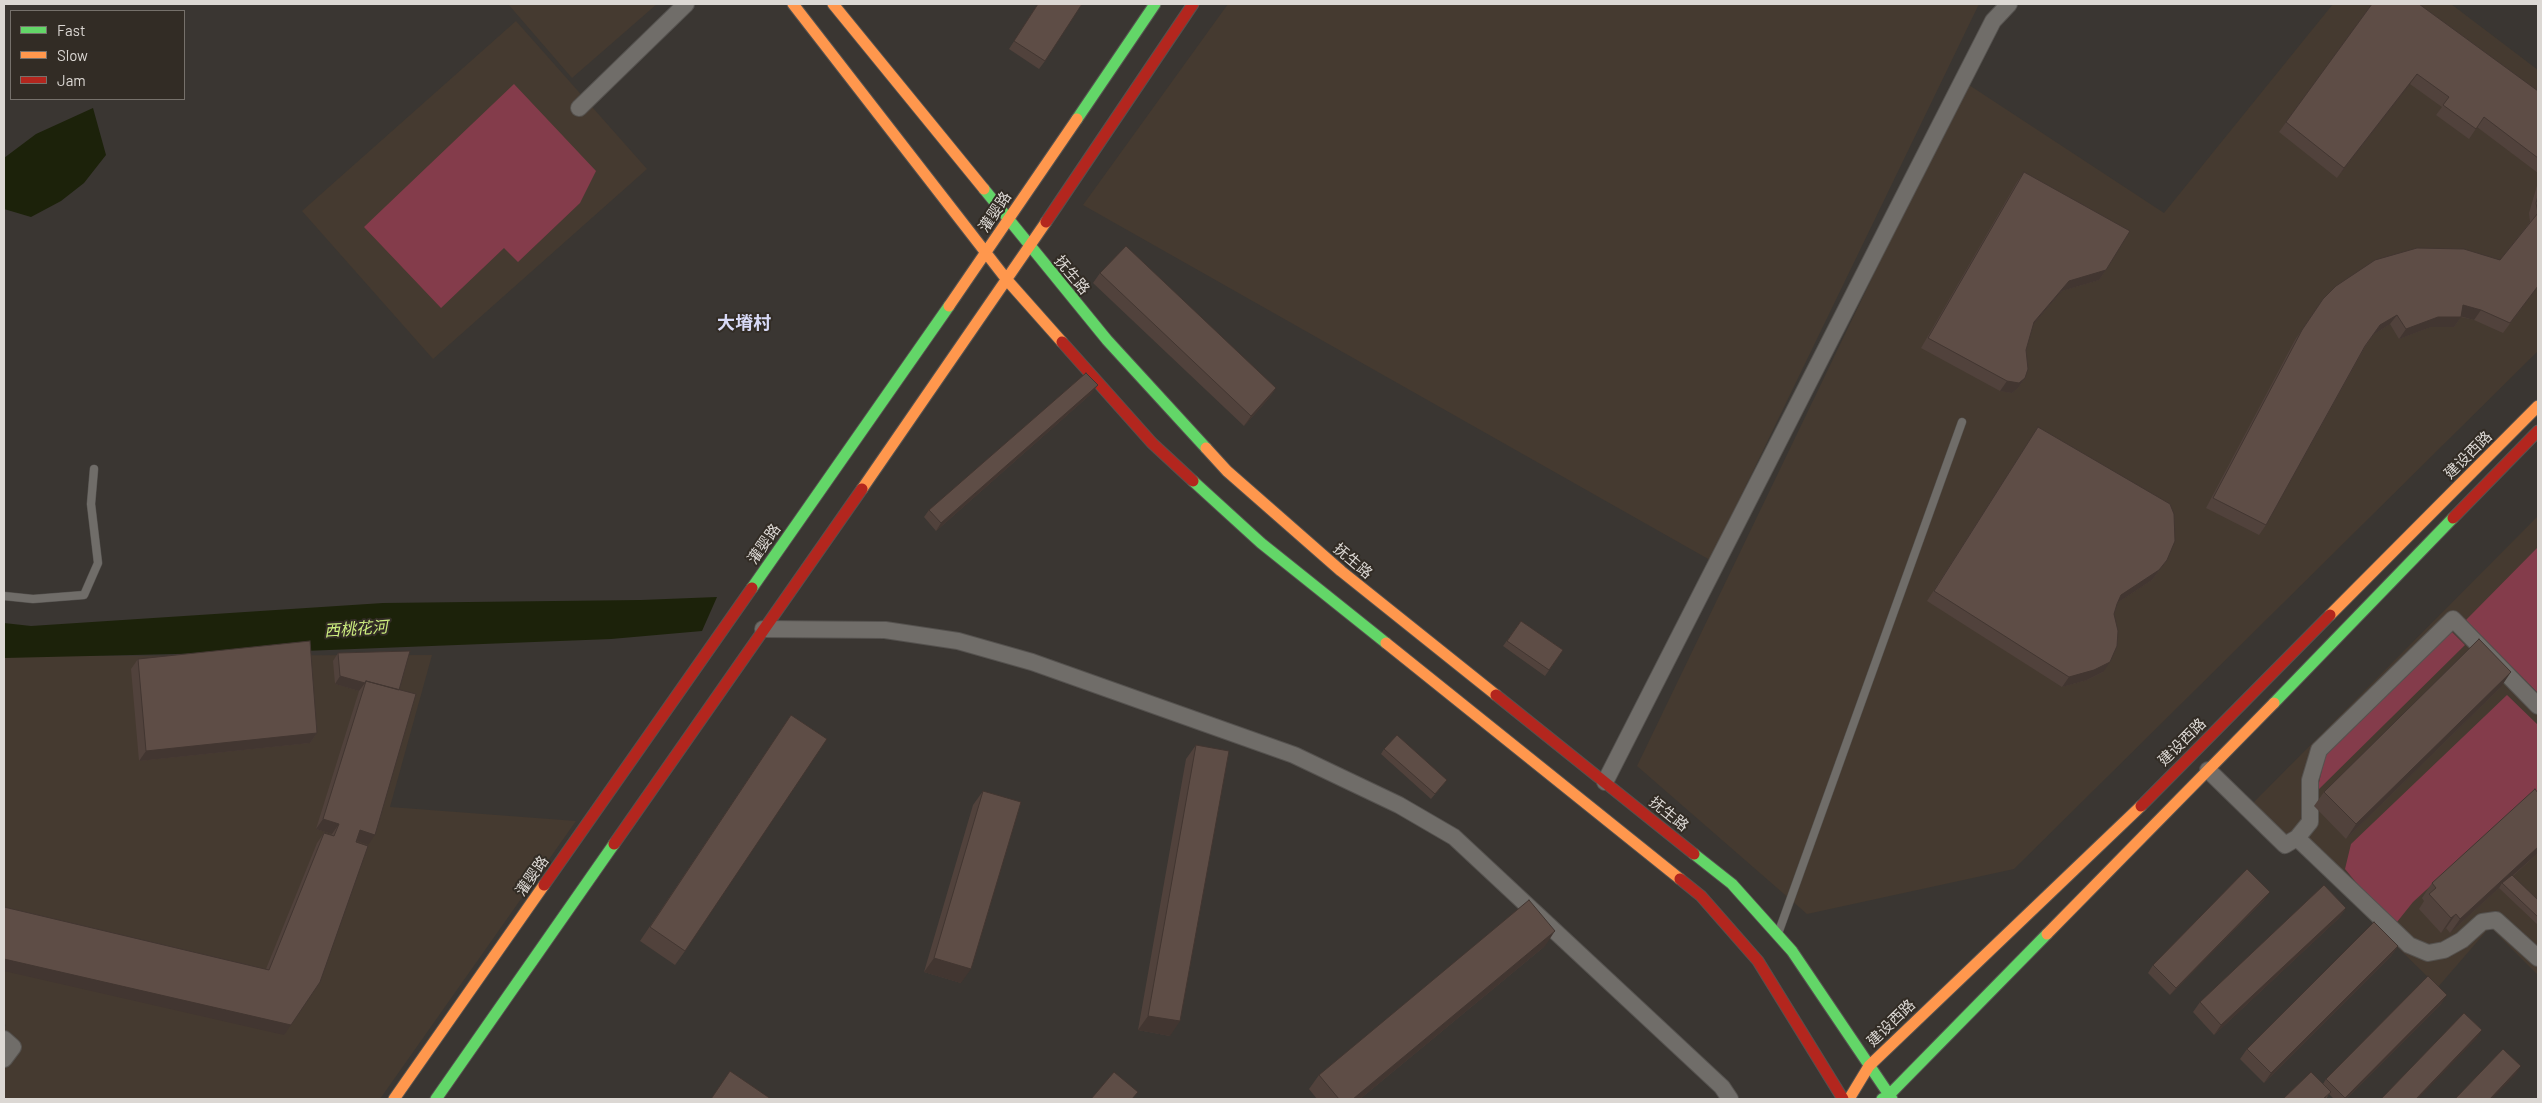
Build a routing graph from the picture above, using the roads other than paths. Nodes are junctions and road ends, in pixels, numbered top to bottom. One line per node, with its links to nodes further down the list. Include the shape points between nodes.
1 (686, 4): 7 (street)
2 (793, 4): 10 (main road)
3 (833, 4): 8 (main road, 抚生路)
4 (1155, 4): 8 (main road, 灌婴路)
5 (1193, 4): 9 (main road)
6 (2009, 4): 20 (street, via 1993,21)
7 (578, 108)
8 (1008, 219): 9 (main road, 抚生路); 10 (main road, 灌婴路)
9 (1029, 246): 11 (main road); 20 (main road, 抚生路, via 1107,340 1227,471 1341,571)
10 (986, 253): 11 (main road); 28 (main road, 灌婴路)
11 (1006, 280): 17 (main road); 31 (main road, via 1152,443 1261,543 1701,896 1758,961)
12 (2538, 406): 26 (main road, 建设西路, via 2141,806)
13 (1962, 422): 22 (lane)
14 (2538, 431): 19 (main road)
15 (94, 469): 16 (lane, via 91,504 98,563 84,595)
16 (4, 596)
17 (764, 629): 29 (main road); 30 (street, via 884,630 958,641 1032,662 1294,755 1399,805 1454,837 1722,1087)
18 (2538, 706): 21 (street, via 2453,619 2319,750 2310,780 2310,822)
19 (2208, 770): 21 (street, via 2285,845); 27 (main road)
20 (1605, 782): 22 (main road, 抚生路, via 1732,884)
21 (2296, 838): 23 (street, via 2409,945 2428,953 2444,950 2462,940 2482,922 2496,920)
22 (1777, 935): 26 (main road, 抚生路, via 1792,951)
23 (2538, 958)
24 (4, 1039): 25 (street, via 13,1047)
25 (4, 1059)
26 (1869, 1066): 27 (main road, 抚生路); 32 (main road, 建设西路)
27 (1888, 1098)
28 (394, 1099)
29 (436, 1099)
30 (1730, 1099)
31 (1843, 1099)
32 (1849, 1099)

